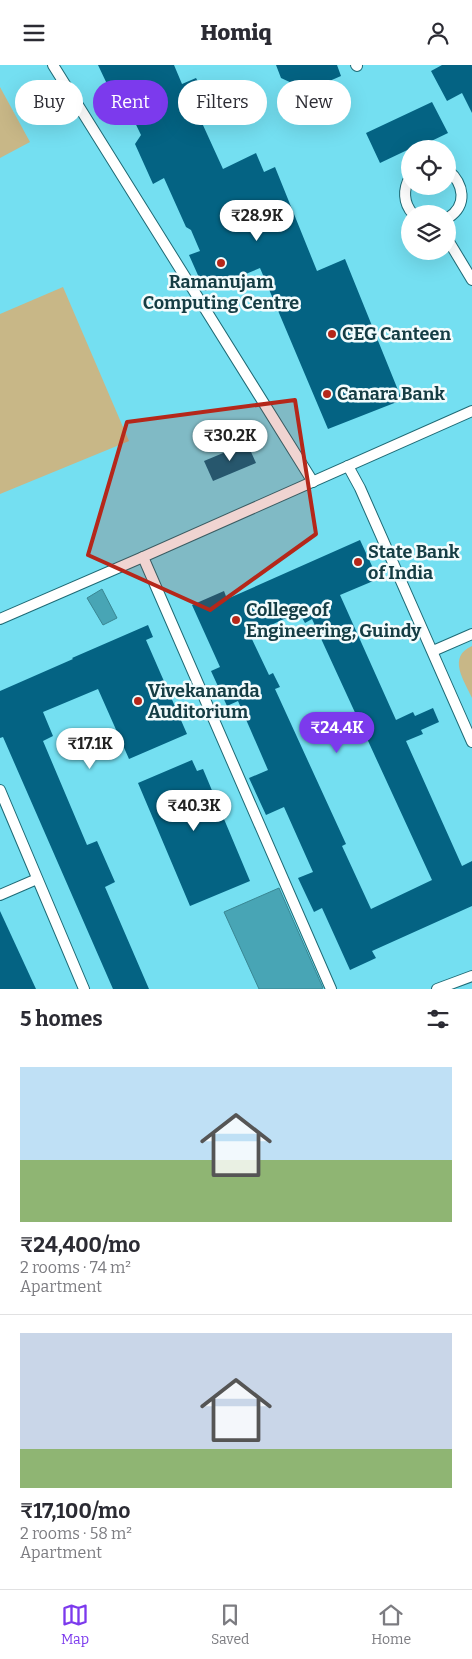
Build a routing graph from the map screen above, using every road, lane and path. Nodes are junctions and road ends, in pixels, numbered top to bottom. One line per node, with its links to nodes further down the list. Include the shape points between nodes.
1 (53, 65): 8 (lane)
2 (456, 177): 3 (lane, via 461,189)
3 (456, 210)
4 (456, 253): 5 (lane)
5 (472, 279)
6 (472, 411): 7 (lane)
7 (348, 466): 8 (lane); 12 (lane)
8 (313, 482): 9 (lane)
9 (143, 557): 10 (lane); 19 (lane)
10 (0, 619)
11 (472, 634): 12 (lane)
12 (432, 651): 13 (lane)
13 (472, 742)
14 (0, 790): 15 (lane)
15 (38, 879): 16 (lane); 18 (lane)
16 (0, 895)
17 (472, 976): 20 (lane)
18 (84, 989)
19 (331, 989)
20 (437, 989)

